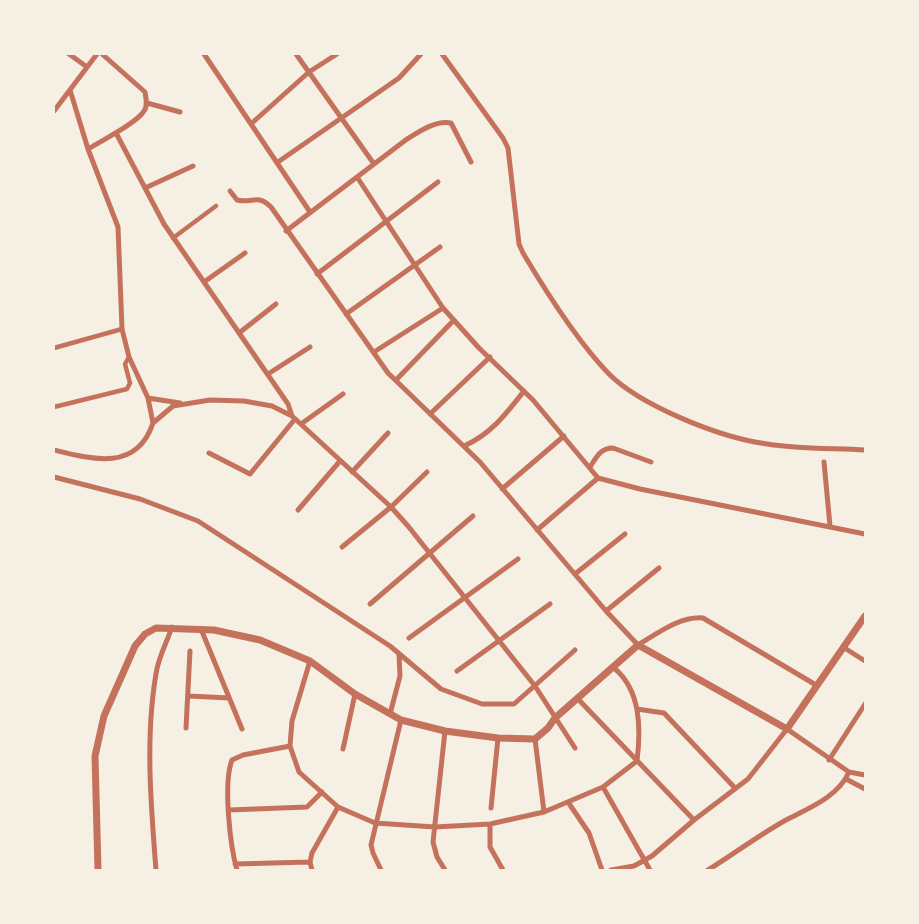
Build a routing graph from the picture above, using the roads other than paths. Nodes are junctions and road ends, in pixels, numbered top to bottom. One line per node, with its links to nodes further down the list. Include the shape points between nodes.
1 (68, 54): 9 (street)
2 (97, 54): 9 (street)
3 (102, 54): 12 (street, via 145,92)
4 (204, 54): 16 (street)
5 (296, 54): 10 (street)
6 (337, 54): 10 (street)
7 (421, 54): 15 (street, via 399,78)
8 (442, 54): 63 (street, via 508,148 519,244 523,253 589,350 610,375 651,404 708,428 746,439 790,446)
9 (88, 67): 11 (street)
10 (309, 72): 15 (street); 16 (street)
11 (70, 90): 13 (street); 18 (street)
12 (147, 103): 14 (street); 17 (street, via 145,111)
13 (54, 110)
14 (180, 112)
15 (342, 118): 19 (street); 21 (street)
16 (252, 123): 19 (street)
17 (116, 133): 18 (street); 25 (street)
18 (88, 149): 41 (street, via 118,227)
19 (278, 162): 28 (street)
20 (471, 162): 21 (street, via 451,123 445,122 407,139)
21 (374, 164): 23 (street)
22 (193, 166): 25 (street)
23 (357, 177): 28 (street); 29 (street)
24 (438, 182): 29 (street)
25 (145, 188): 31 (street)
26 (230, 191): 30 (street, via 237,200 264,200)
27 (216, 206): 31 (street)
28 (310, 212): 30 (street)
29 (386, 222): 34 (street); 35 (street)
30 (286, 230): 35 (street)
31 (173, 238): 36 (street)
32 (440, 247): 34 (street)
33 (245, 253): 36 (street)
34 (414, 266): 38 (street); 39 (street)
35 (318, 274): 39 (street)
36 (204, 282): 42 (street)
37 (276, 304): 42 (street)
38 (443, 308): 40 (street); 45 (street)
39 (346, 314): 45 (street)
40 (454, 320): 47 (street); 49 (street)
41 (122, 329): 44 (street); 46 (street)
42 (239, 333): 48 (street)
43 (310, 347): 48 (street)
44 (54, 348)
45 (374, 352): 49 (street)
46 (129, 357): 52 (street); 54 (street, via 125,364 130,383 126,389)
47 (490, 357): 50 (street); 55 (street)
48 (268, 374): 56 (street)
49 (396, 380): 55 (street)
50 (524, 391): 60 (street); 61 (street, via 487,433)
51 (343, 394): 58 (street)
52 (148, 398): 53 (street); 57 (street)
53 (182, 403): 56 (street, via 244,401 272,406); 57 (street)
54 (54, 407)
55 (430, 414): 61 (street)
56 (294, 417): 58 (street); 64 (street, via 250,474)
57 (153, 422): 62 (street, via 149,436 136,451 116,459)
58 (301, 424): 65 (street)
59 (388, 433): 69 (street)
60 (564, 436): 68 (street); 73 (street)
61 (464, 446): 73 (street)
62 (54, 450)
63 (865, 450)
64 (209, 453)
65 (340, 461): 69 (street); 75 (street)
66 (651, 462): 68 (street, via 606,448)
67 (824, 462): 77 (street)
68 (590, 468): 72 (street)
69 (352, 472): 74 (street)
70 (427, 472): 74 (street)
71 (54, 477): 99 (street, via 140,499 198,521)
72 (598, 478): 77 (street); 78 (street)
73 (502, 488): 78 (street)
74 (391, 507): 81 (street); 82 (street)
75 (298, 510)
76 (473, 516): 82 (street)
77 (830, 526): 80 (street)
78 (538, 530): 85 (street)
79 (625, 534): 85 (street)
80 (865, 534)
81 (342, 547)
82 (431, 552): 86 (street); 87 (street)
83 (518, 559): 86 (street)
84 (660, 568): 89 (street)
85 (575, 574): 89 (street)
86 (465, 598): 93 (street); 94 (street)
87 (370, 604)
88 (550, 604): 94 (street)
89 (606, 611): 95 (street)
90 (865, 616): 96 (street)
91 (172, 626): 92 (street); 145 (street, via 156,628 145,634 136,646 104,716 95,756); 146 (street, via 156,672 150,718 151,811)
92 (201, 629): 100 (street, via 260,640); 108 (street)
93 (409, 638)
94 (499, 642): 103 (street); 105 (street)
95 (638, 645): 102 (street); 104 (street, via 681,620 703,618); 117 (street)
96 (844, 647): 101 (street); 104 (street)
97 (575, 650): 105 (street)
98 (190, 651): 107 (street)
99 (399, 654): 105 (street, via 441,688 482,704 514,704); 112 (street, via 400,676)
100 (310, 661): 106 (street); 121 (street, via 292,721)
101 (865, 661)
102 (614, 668): 109 (street); 111 (street, via 625,677)
103 (457, 671)
104 (816, 685): 117 (street)
105 (535, 686): 113 (street)
106 (355, 694): 112 (street); 123 (street)
107 (189, 696): 108 (street); 115 (street)
108 (229, 698): 116 (street)
109 (578, 699): 113 (street); 125 (street)
110 (865, 704): 124 (street)
111 (637, 709): 125 (street, via 640,740); 130 (street, via 664,713)
112 (390, 714): 114 (street)
113 (554, 718): 120 (street); 122 (street)
114 (401, 720): 118 (street); 139 (street)
115 (186, 728)
116 (242, 729)
117 (787, 729): 124 (street); 130 (street, via 748,779)
118 (446, 731): 119 (street); 141 (street)
119 (498, 738): 120 (street); 135 (street)
120 (535, 740): 137 (street)
121 (290, 746): 132 (street, via 299,772); 136 (street, via 232,760 227,772)
122 (575, 748)
123 (343, 749)
124 (829, 760): 126 (street)
125 (637, 761): 129 (street); 138 (street)
126 (849, 772): 127 (street); 128 (street)
127 (865, 775)
128 (846, 779): 131 (street); 155 (street, via 810,809 786,820)
129 (603, 787): 133 (street); 142 (street)
130 (736, 788): 138 (street)
131 (865, 789)
132 (322, 792): 134 (street); 136 (street, via 307,807)
133 (568, 802): 137 (street); 152 (street, via 589,833)
134 (338, 807): 139 (street); 143 (street)
135 (492, 808)
136 (229, 810): 144 (street)
137 (544, 812): 140 (street)
138 (694, 820): 142 (street)
139 (375, 823): 141 (street); 149 (street, via 371,844)
140 (490, 824): 141 (street); 151 (street, via 490,847)
141 (435, 827): 150 (street, via 434,848)
142 (645, 861): 153 (street); 154 (street)
143 (310, 862): 144 (street); 148 (street)
144 (235, 864): 147 (street)
145 (98, 870)
146 (156, 870)
147 (237, 870)
148 (312, 870)
149 (381, 870)
150 (445, 870)
151 (503, 870)
152 (602, 870)
153 (611, 870)
154 (650, 870)
155 (708, 870)

